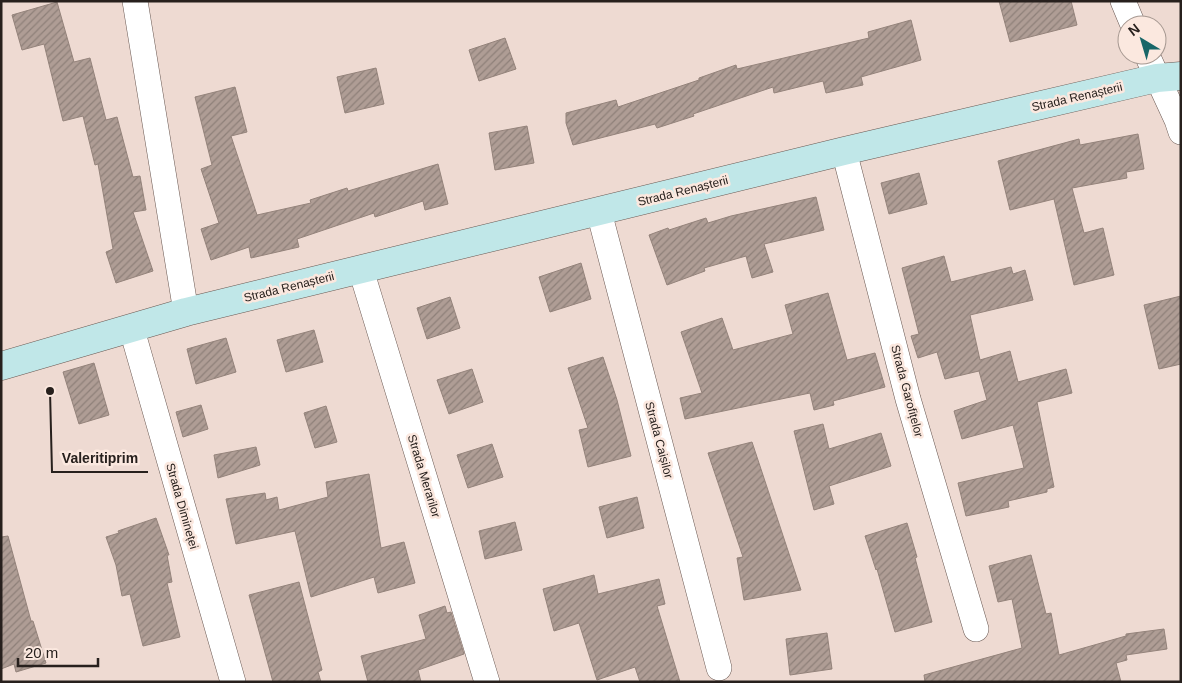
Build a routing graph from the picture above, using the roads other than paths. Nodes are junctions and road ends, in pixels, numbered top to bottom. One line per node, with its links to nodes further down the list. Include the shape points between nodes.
1 (135, 1): 9 (street)
2 (1123, 1): 3 (street)
3 (1129, 15)
4 (1161, 70): 5 (street); 6 (street, Strada Renașterii)
5 (1181, 132)
6 (844, 151): 7 (street, Strada Renașterii); 12 (street, Strada Garofițelor, via 908,399)
7 (599, 212): 8 (street, Strada Renașterii); 13 (street, Strada Caișilor)
8 (361, 270): 9 (street, Strada Renașterii); 15 (street, Strada Merarilor)
9 (186, 312): 10 (street, Strada Renașterii)
10 (132, 330): 11 (street, Strada Renașterii); 14 (street, Strada Dimineței)
11 (1, 366)
12 (976, 628)
13 (719, 668)
14 (233, 682)
15 (487, 682)

